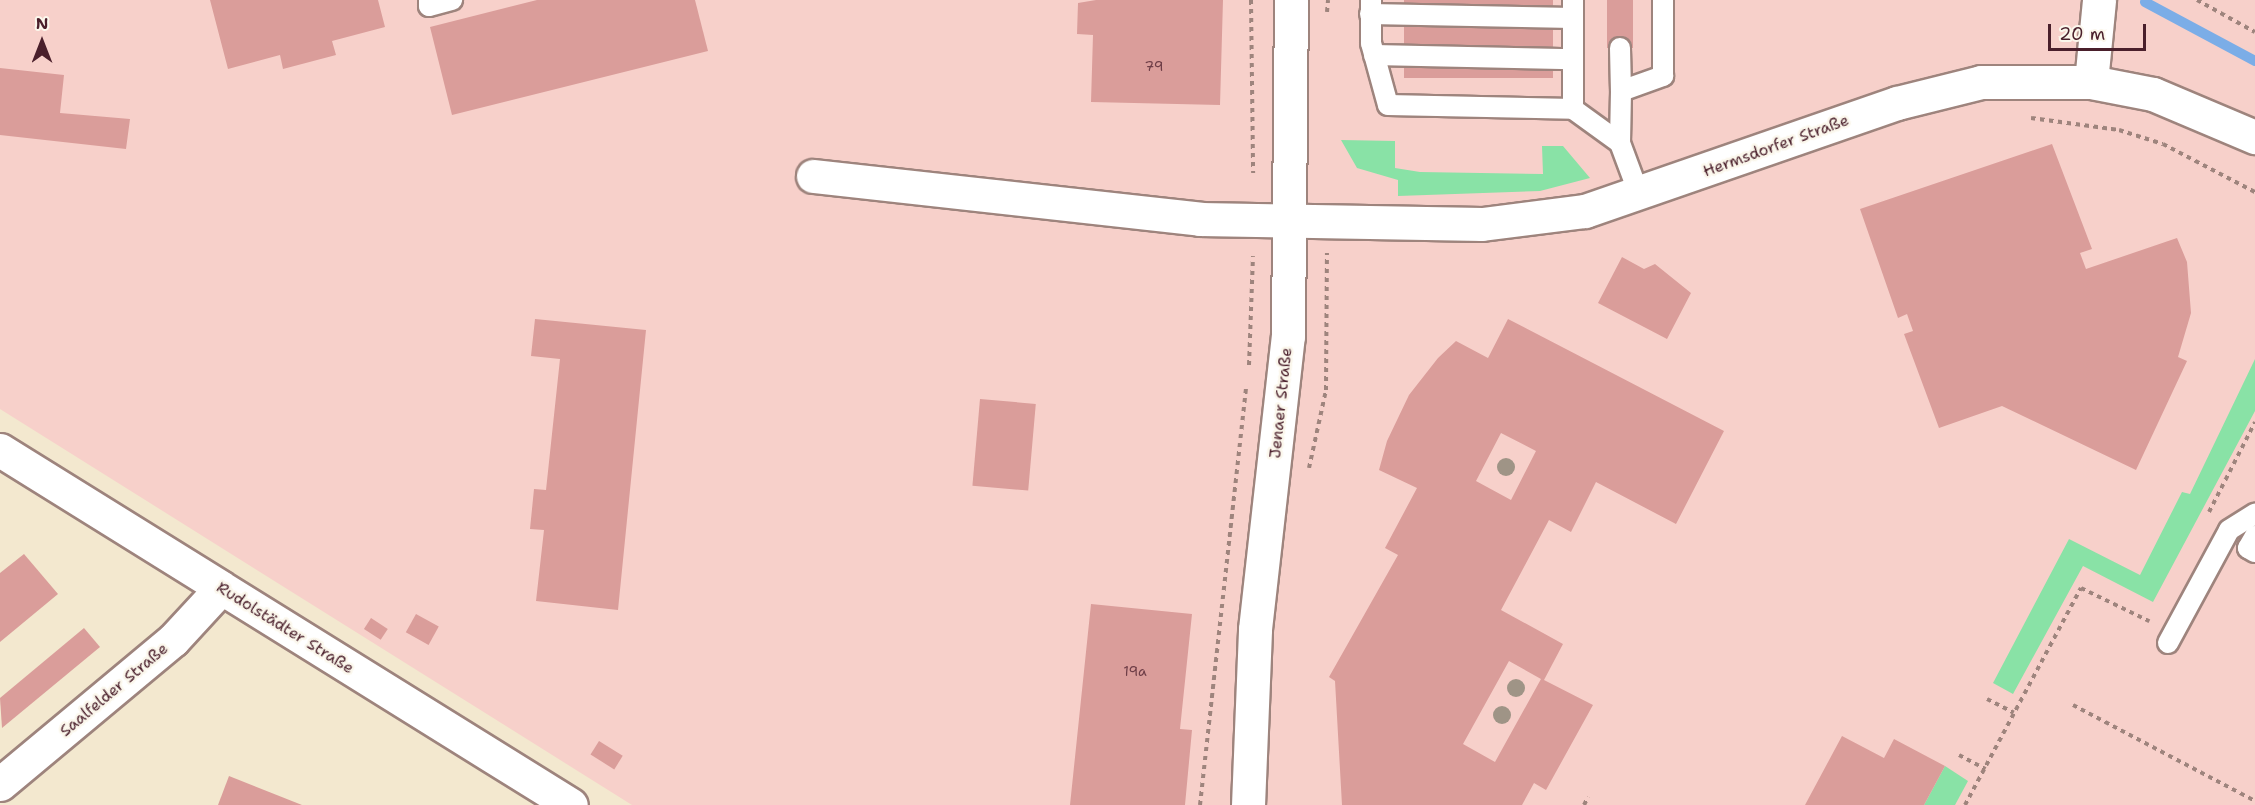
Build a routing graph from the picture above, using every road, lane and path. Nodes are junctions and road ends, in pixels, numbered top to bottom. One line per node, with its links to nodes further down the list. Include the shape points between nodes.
1 (429, 0): 2 (lane, via 429,6)
2 (452, 0)
3 (1251, 0): 23 (path)
4 (1291, 0): 24 (street, Jenaer Straße)
5 (1664, 0): 15 (lane, via 1663,76)
6 (2099, 0): 14 (street)
7 (2197, 0): 10 (path)
8 (1371, 7): 9 (lane); 12 (lane)
9 (1573, 9): 13 (lane)
10 (2255, 32)
11 (1620, 48): 15 (lane)
12 (1374, 55): 13 (lane); 16 (lane, via 1388,105)
13 (1573, 59): 16 (lane)
14 (2091, 82): 18 (street, Hermsdorfer Straße, via 2153,94); 22 (street, Hermsdorfer Straße, via 1981,82 1940,92)
15 (1621, 92): 19 (lane)
16 (1573, 109): 19 (lane)
17 (2024, 118): 21 (path, via 2119,130 2163,144)
18 (2255, 137)
19 (1620, 142): 22 (lane)
20 (813, 176): 23 (street, Hermsdorfer Straße)
21 (2255, 192)
22 (1639, 194): 24 (street, Hermsdorfer Straße, via 1585,211 1482,224)
23 (1254, 222): 24 (street, Hermsdorfer Straße); 45 (path, via 1249,365)
24 (1289, 224): 46 (street, Jenaer Straße, via 1288,336 1255,629)
25 (1327, 255): 26 (path)
26 (1338, 255)
27 (2255, 422): 30 (path)
28 (0, 450): 33 (street, Rudolstädter Straße)
29 (2255, 514): 35 (lane, via 2229,530)
30 (2206, 517)
31 (2255, 536): 32 (lane, via 2248,548)
32 (2255, 552)
33 (221, 588): 41 (street, Saalfelder Straße, via 173,640); 44 (street, Rudolstädter Straße)
34 (2157, 612): 38 (path, via 2151,623 2081,588)
35 (2168, 643)
36 (1987, 699): 38 (path)
37 (2073, 705): 43 (path)
38 (2014, 713): 40 (path)
39 (1959, 755): 40 (path)
40 (1984, 769): 48 (path)
41 (0, 784)
42 (1588, 797): 47 (path)
43 (2255, 801)
44 (571, 805)
45 (1200, 805)
46 (1248, 805)
47 (1584, 805)
48 (1965, 805)

